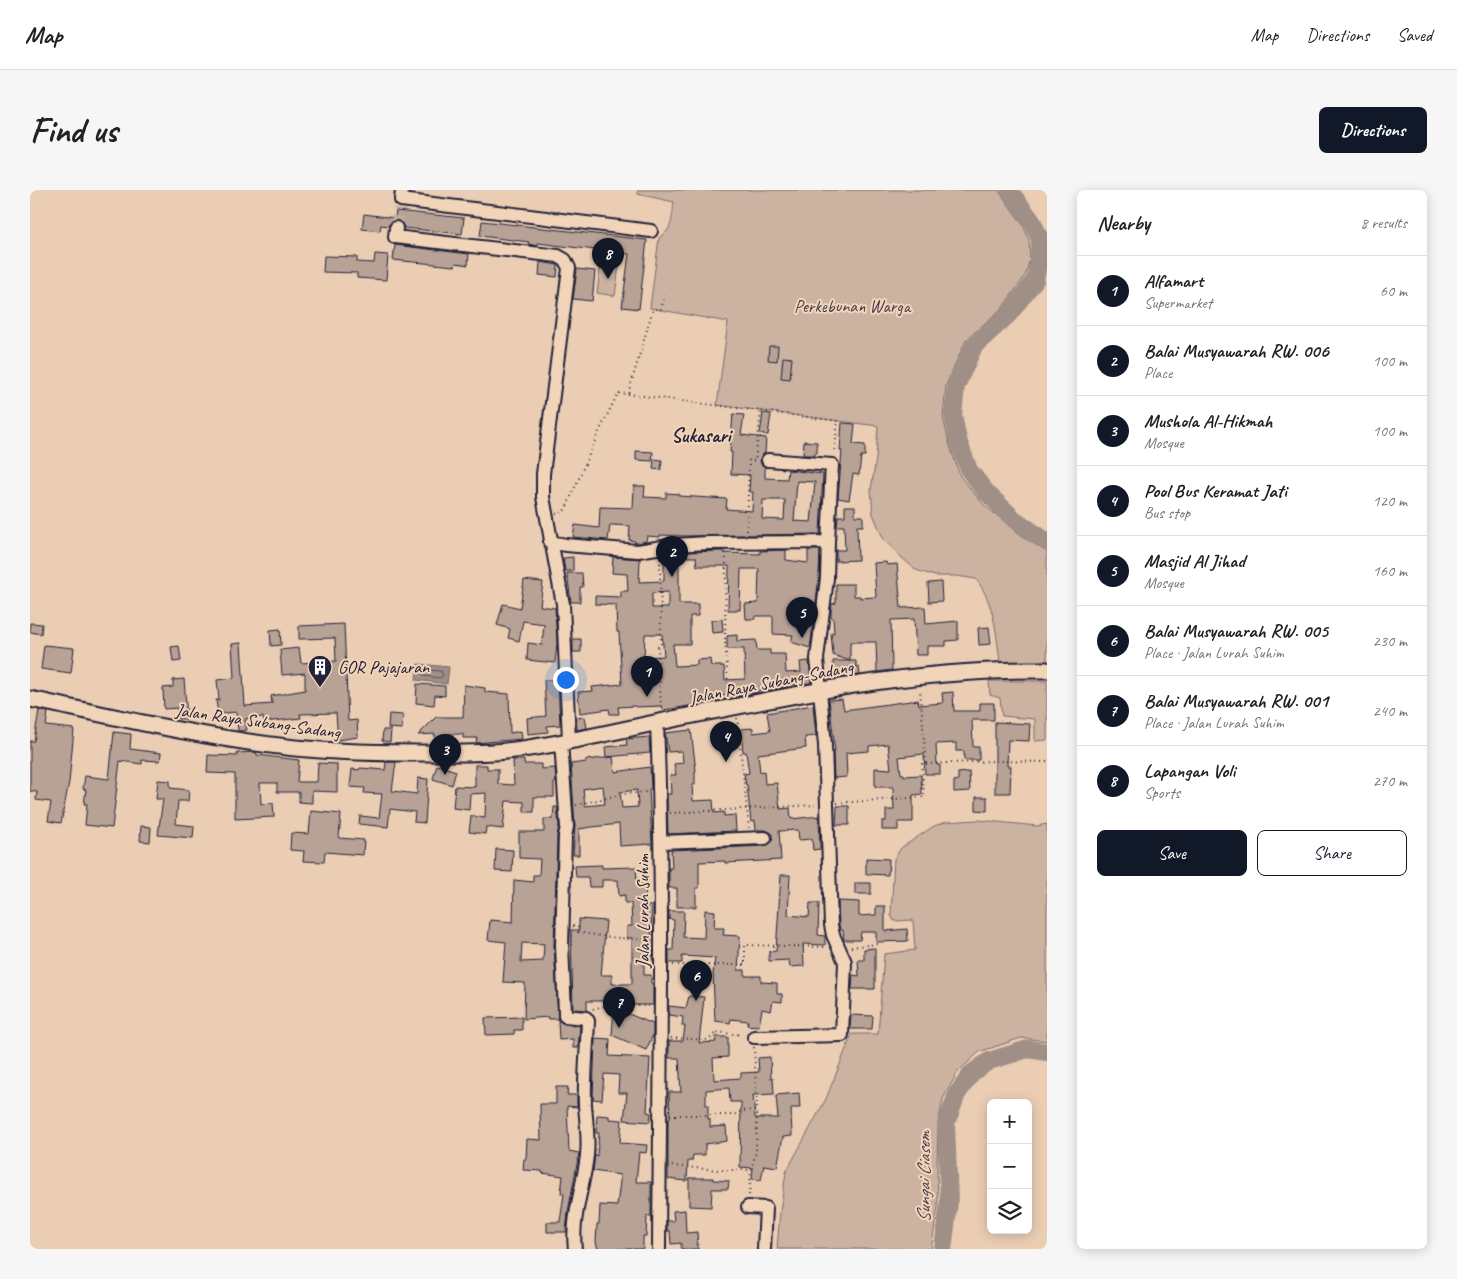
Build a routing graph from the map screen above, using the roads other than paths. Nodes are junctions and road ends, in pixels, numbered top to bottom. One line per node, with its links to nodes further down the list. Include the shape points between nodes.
1 (401, 200): 3 (street)
2 (396, 228): 5 (street, via 395,237 558,256 567,264 569,273 542,474)
3 (651, 231)
4 (768, 460): 6 (street, via 832,465)
5 (550, 542): 6 (street, via 633,551 675,545); 11 (street, via 563,604)
6 (828, 542): 8 (street, via 818,650)
7 (1047, 670): 8 (main road, Jalan Raya Subang-Sadang, via 919,676)
8 (820, 691): 10 (main road, Jalan Raya Subang-Sadang); 14 (street, via 831,916 833,935 845,962 842,1035)
9 (30, 699): 11 (main road, Jalan Raya Subang-Sadang, via 195,732 307,749 462,753 505,751)
10 (660, 722): 11 (main road, Jalan Raya Subang-Sadang); 13 (street, Jalan Lurah Suhim)
11 (565, 741): 16 (street, via 565,1016 586,1018 588,1021 587,1155 575,1233)
12 (765, 838): 13 (street)
13 (660, 842): 17 (street, Jalan Lurah Suhim)
14 (754, 1037)
15 (748, 1208): 18 (street, via 766,1208)
16 (576, 1249)
17 (659, 1249)
18 (764, 1249)

